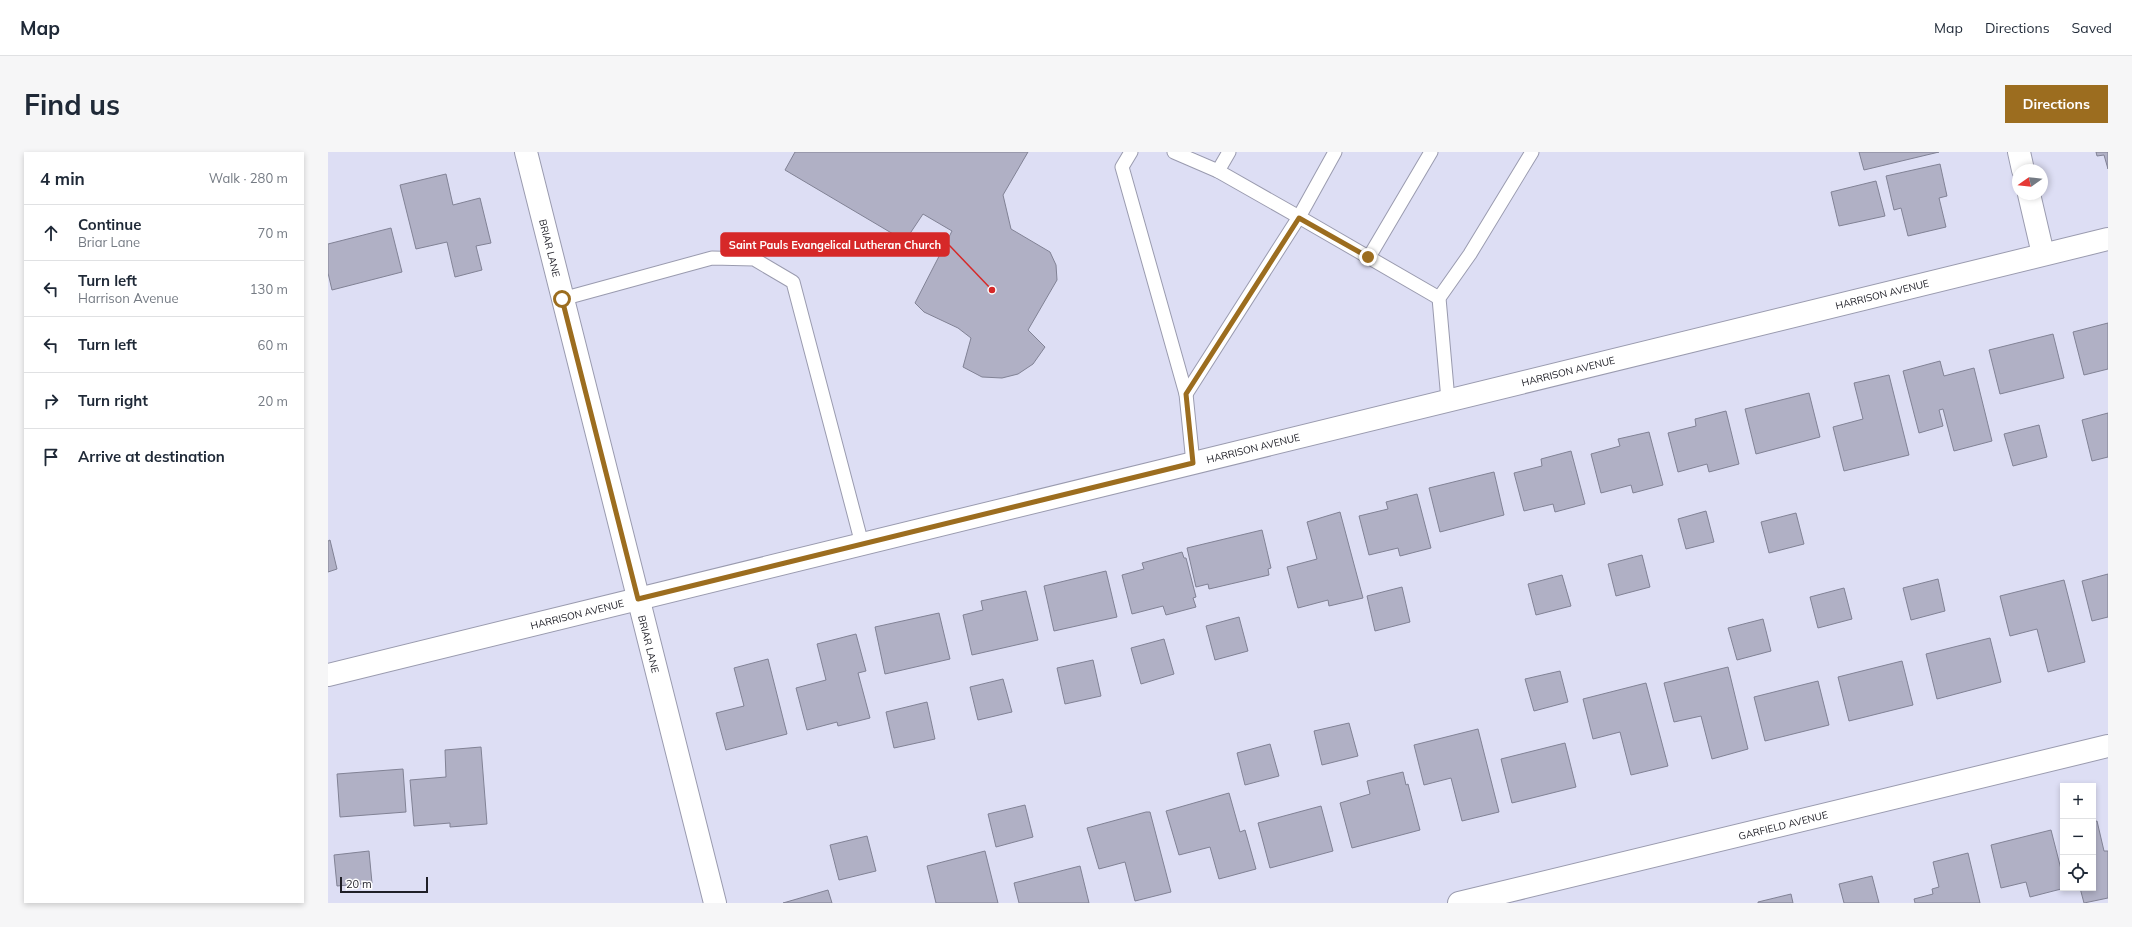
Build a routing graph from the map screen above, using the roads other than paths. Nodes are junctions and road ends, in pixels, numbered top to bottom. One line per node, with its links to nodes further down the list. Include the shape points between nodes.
1 (526, 152): 17 (street, BRIAR LANE)
2 (1131, 152): 18 (lane, via 1122,167)
3 (1174, 152): 10 (lane)
4 (1229, 152): 10 (lane)
5 (1335, 152): 12 (lane)
6 (1431, 152): 15 (lane)
7 (1532, 152): 16 (lane, via 1470,254)
8 (2019, 152): 9 (street)
9 (2022, 164)
10 (1218, 171): 12 (lane)
11 (2030, 200): 14 (street)
12 (1299, 218): 15 (lane); 18 (lane)
13 (2108, 239): 14 (street, HARRISON AVENUE)
14 (2043, 254): 19 (street, HARRISON AVENUE)
15 (1368, 257): 16 (lane)
16 (1439, 298): 19 (lane)
17 (562, 299): 21 (lane, via 712,258 754,260 793,282); 22 (street, BRIAR LANE)
18 (1186, 394): 20 (lane)
19 (1448, 400): 20 (street, HARRISON AVENUE)
20 (1193, 463): 21 (street, HARRISON AVENUE)
21 (862, 544): 22 (street, HARRISON AVENUE)
22 (638, 599): 23 (street, HARRISON AVENUE); 25 (street, BRIAR LANE)
23 (328, 675)
24 (2108, 746): 26 (street, GARFIELD AVENUE)
25 (715, 903)
26 (1459, 903)

